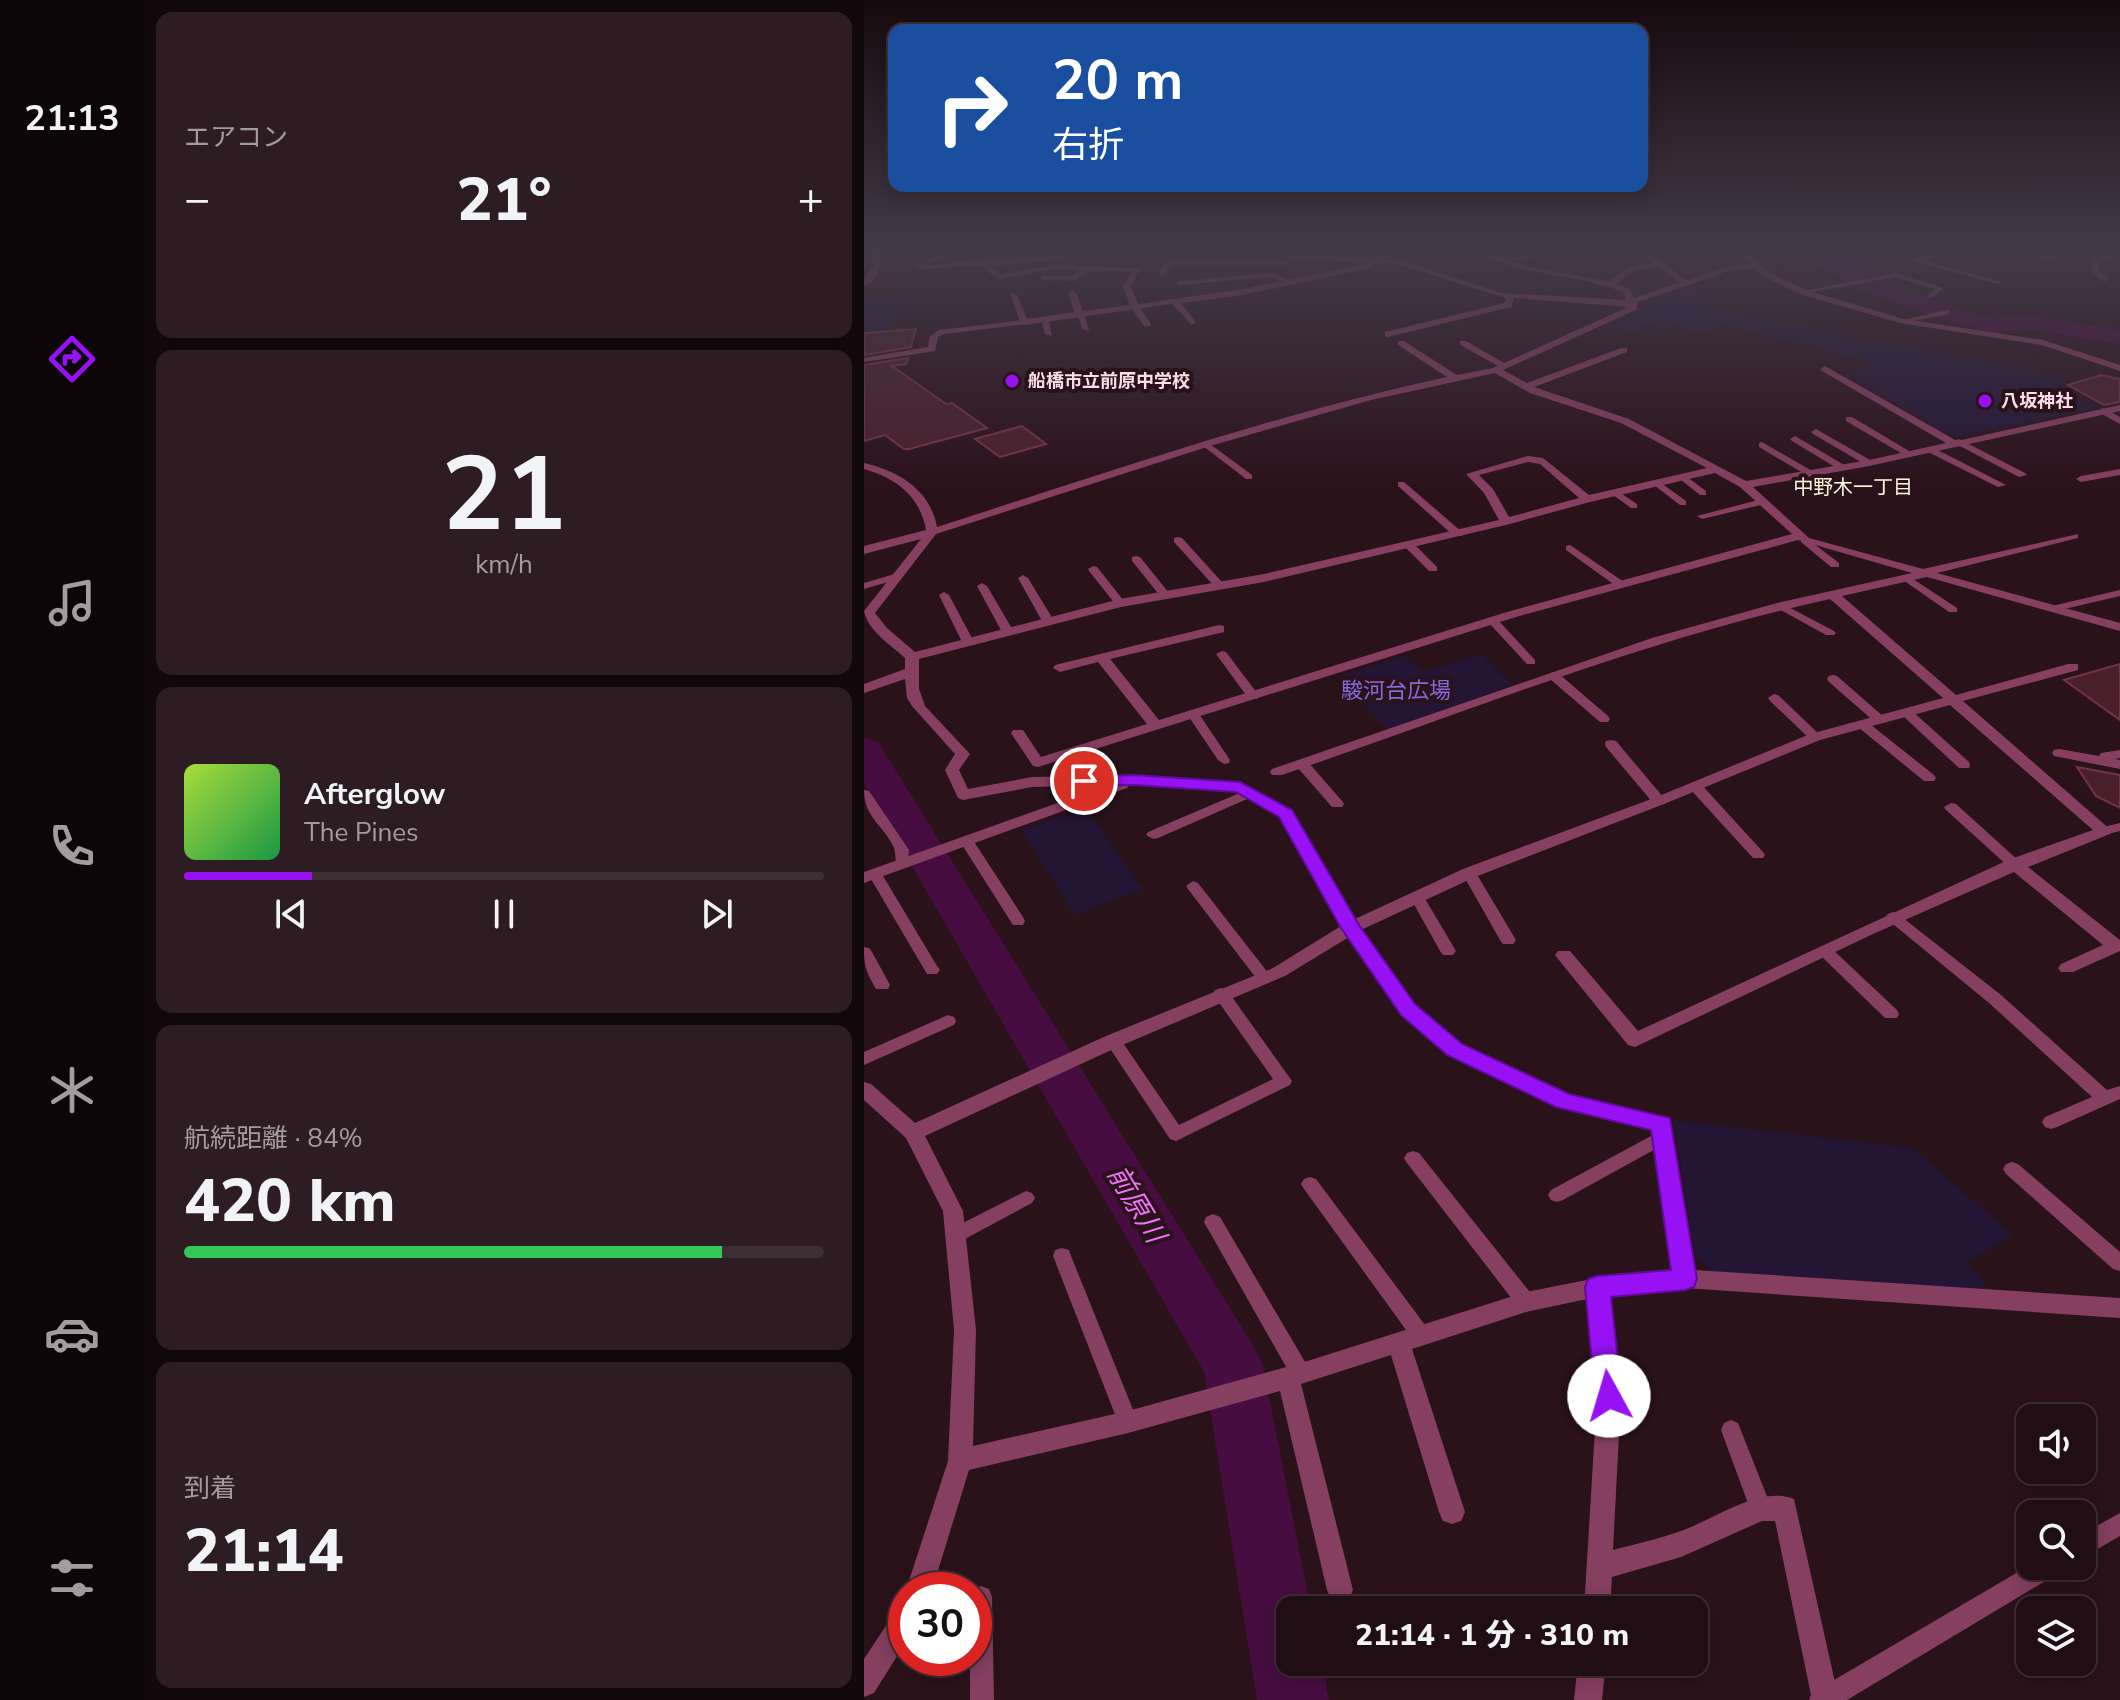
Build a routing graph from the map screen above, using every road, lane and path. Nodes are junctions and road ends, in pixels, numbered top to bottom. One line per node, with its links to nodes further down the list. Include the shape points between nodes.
1 (964, 329): 11 (lane, via 934,336 932,349)
2 (1047, 329): 6 (lane)
3 (1407, 329): 7 (street)
4 (1586, 329): 12 (street)
5 (1956, 329): 13 (street, via 2043,343)
6 (1049, 334)
7 (1388, 334)
8 (1401, 343): 15 (street)
9 (1463, 343): 12 (lane)
10 (1624, 350): 16 (street)
11 (864, 360)
12 (1501, 368): 15 (street); 16 (street)
13 (2120, 368)
14 (1825, 369): 23 (street)
15 (1456, 379): 24 (street, via 1369,397)
16 (1526, 387): 31 (street, via 1625,421)
17 (2120, 408): 18 (street)
18 (2103, 411): 20 (lane); 23 (street)
19 (1849, 419): 27 (lane)
20 (2120, 421)
21 (1816, 432): 28 (lane)
22 (1795, 439): 30 (lane)
23 (1956, 443): 26 (street); 34 (lane)
24 (1206, 444): 36 (lane); 52 (street)
25 (1762, 445): 33 (lane)
26 (1931, 450): 27 (street); 42 (lane)
27 (1909, 454): 28 (street)
28 (1869, 463): 30 (street)
29 (864, 466): 52 (street, via 885,470 921,499 931,514)
30 (1843, 468): 33 (street)
31 (1717, 469): 37 (street); 41 (street)
32 (2120, 472): 35 (lane)
33 (1811, 474): 41 (street)
34 (2022, 475)
35 (2101, 475): 38 (lane); 43 (lane)
36 (1249, 477)
37 (1683, 477): 39 (street); 45 (lane)
38 (2081, 479)
39 (1657, 483): 44 (street); 48 (lane)
40 (1401, 484): 53 (lane)
41 (1744, 485): 47 (street)
42 (2001, 485)
43 (2120, 486)
44 (1616, 493): 46 (street); 49 (lane)
45 (1703, 493)
46 (1587, 499): 51 (street); 51 (street, via 1543,461 1528,459 1471,474 1489,491)
47 (1762, 502): 50 (lane); 55 (street)
48 (1683, 503)
49 (1634, 506)
50 (1702, 516)
51 (1506, 522): 53 (street)
52 (932, 532): 59 (street); 65 (street)
53 (1458, 534): 57 (street)
54 (2074, 536): 64 (street)
55 (1802, 538): 61 (lane); 64 (street); 68 (street)
56 (1178, 540): 67 (lane)
57 (1410, 546): 63 (lane); 67 (street)
58 (1570, 548): 68 (lane)
59 (864, 550)
60 (1136, 559): 73 (lane)
61 (1835, 565)
62 (1093, 569): 75 (lane)
63 (1433, 569)
64 (1918, 575): 74 (street); 77 (street); 78 (lane)
65 (898, 576): 69 (lane); 89 (street, via 869,613)
66 (1023, 578): 79 (lane)
67 (1218, 584): 73 (street)
68 (1620, 584): 80 (street)
69 (864, 586)
70 (982, 586): 83 (lane)
71 (2120, 593): 77 (lane)
72 (944, 595): 85 (lane)
73 (1165, 595): 75 (street)
74 (1833, 595): 76 (street); 97 (street)
75 (1120, 603): 79 (street)
76 (1781, 606): 84 (lane); 92 (street)
77 (2056, 608): 81 (street)
78 (1953, 610)
79 (1048, 621): 83 (street)
80 (1493, 621): 88 (lane); 95 (street)
81 (2120, 627)
82 (1219, 629): 87 (street)
83 (1008, 632): 85 (street)
84 (1830, 633)
85 (968, 642): 89 (street)
86 (1222, 654): 95 (lane)
87 (1101, 657): 91 (street); 103 (street)
88 (1531, 662)
89 (912, 664): 94 (street); 114 (street, via 912,692 934,727 963,754 952,770 963,795 1032,782)
90 (2073, 667): 97 (street)
91 (1060, 668)
92 (1554, 676): 100 (lane); 110 (street)
93 (1833, 679): 101 (lane)
94 (864, 689)
95 (1253, 696): 99 (street)
96 (1774, 698): 105 (lane)
97 (1957, 700): 98 (street); 121 (street)
98 (1907, 713): 101 (street); 111 (lane)
99 (1193, 714): 103 (street); 108 (lane)
100 (1604, 719)
101 (1880, 720): 102 (street)
102 (1862, 724): 105 (street); 113 (lane)
103 (1156, 726): 104 (street, via 1038,763)
104 (1018, 733)
105 (1815, 737): 115 (street)
106 (1611, 744): 118 (lane)
107 (2059, 753): 109 (street)
108 (1224, 760)
109 (2116, 760)
110 (1303, 765): 112 (street); 119 (lane)
111 (1964, 765)
112 (1277, 772)
113 (1929, 778)
114 (1135, 780): 116 (street, via 1240,787); 123 (street)
115 (1695, 786): 118 (street); 124 (lane)
116 (1249, 793): 122 (lane); 133 (street, via 1286,814)
117 (864, 794): 125 (lane)
118 (1659, 801): 127 (street)
119 (1337, 804)
120 (1951, 807): 126 (lane)
121 (2112, 829): 126 (street)
122 (1153, 835)
123 (966, 840): 125 (street); 132 (lane)
124 (1758, 855)
125 (909, 861): 128 (street)
126 (2014, 864): 131 (street); 139 (street, via 2116,946)
127 (1469, 873): 130 (street); 134 (lane)
128 (869, 876): 140 (lane)
129 (1193, 886): 141 (lane)
130 (1417, 897): 133 (street); 135 (lane)
131 (1893, 917): 136 (street); 149 (lane)
132 (1018, 921)
133 (1351, 928): 141 (street); 152 (street, via 1408,1010 1454,1049 1564,1101 1662,1124)
134 (1508, 940)
135 (1448, 951)
136 (1825, 951): 138 (street, via 1635,1040); 144 (lane)
137 (864, 952): 142 (lane)
138 (1564, 955)
139 (2067, 968)
140 (932, 970)
141 (1264, 978): 143 (street)
142 (882, 985)
143 (1221, 994): 146 (street); 146 (lane, via 1284,1081 1176,1134)
144 (1891, 1014)
145 (948, 1021): 147 (lane)
146 (1113, 1041): 151 (street)
147 (864, 1059)
148 (864, 1089): 151 (street)
149 (2113, 1096): 150 (lane)
150 (2051, 1122)
151 (913, 1133): 159 (street, via 953,1211)
152 (1664, 1136): 156 (lane); 162 (street)
153 (1413, 1158): 164 (lane)
154 (2012, 1169): 161 (lane)
155 (1310, 1184): 166 (lane)
156 (1557, 1195)
157 (1026, 1198): 159 (lane)
158 (1213, 1222): 167 (lane)
159 (956, 1235): 170 (street, via 965,1330)
160 (1062, 1256): 168 (lane)
161 (2120, 1263)
162 (1685, 1279): 163 (street); 165 (street)
163 (1597, 1287): 164 (street); 175 (street, via 1609,1396)
164 (1526, 1302): 166 (street)
165 (2120, 1308)
166 (1410, 1339): 167 (street); 172 (street)
167 (1294, 1375): 168 (street); 178 (street)
168 (1128, 1422): 170 (street)
169 (1731, 1430): 171 (lane)
170 (960, 1461): 176 (street)
171 (1761, 1509): 175 (street, via 1681,1544); 184 (street, via 1785,1508)
172 (1452, 1512)
173 (2120, 1524): 174 (lane)
174 (2096, 1539)
175 (1600, 1567): 179 (street)
176 (925, 1572)
177 (2025, 1580): 184 (lane)
178 (1340, 1590)
179 (1598, 1596)
180 (888, 1646): 183 (street)
181 (982, 1676): 185 (lane)
182 (1591, 1676): 186 (street)
183 (864, 1683)
184 (1824, 1699)
185 (982, 1700)
186 (1588, 1700)

